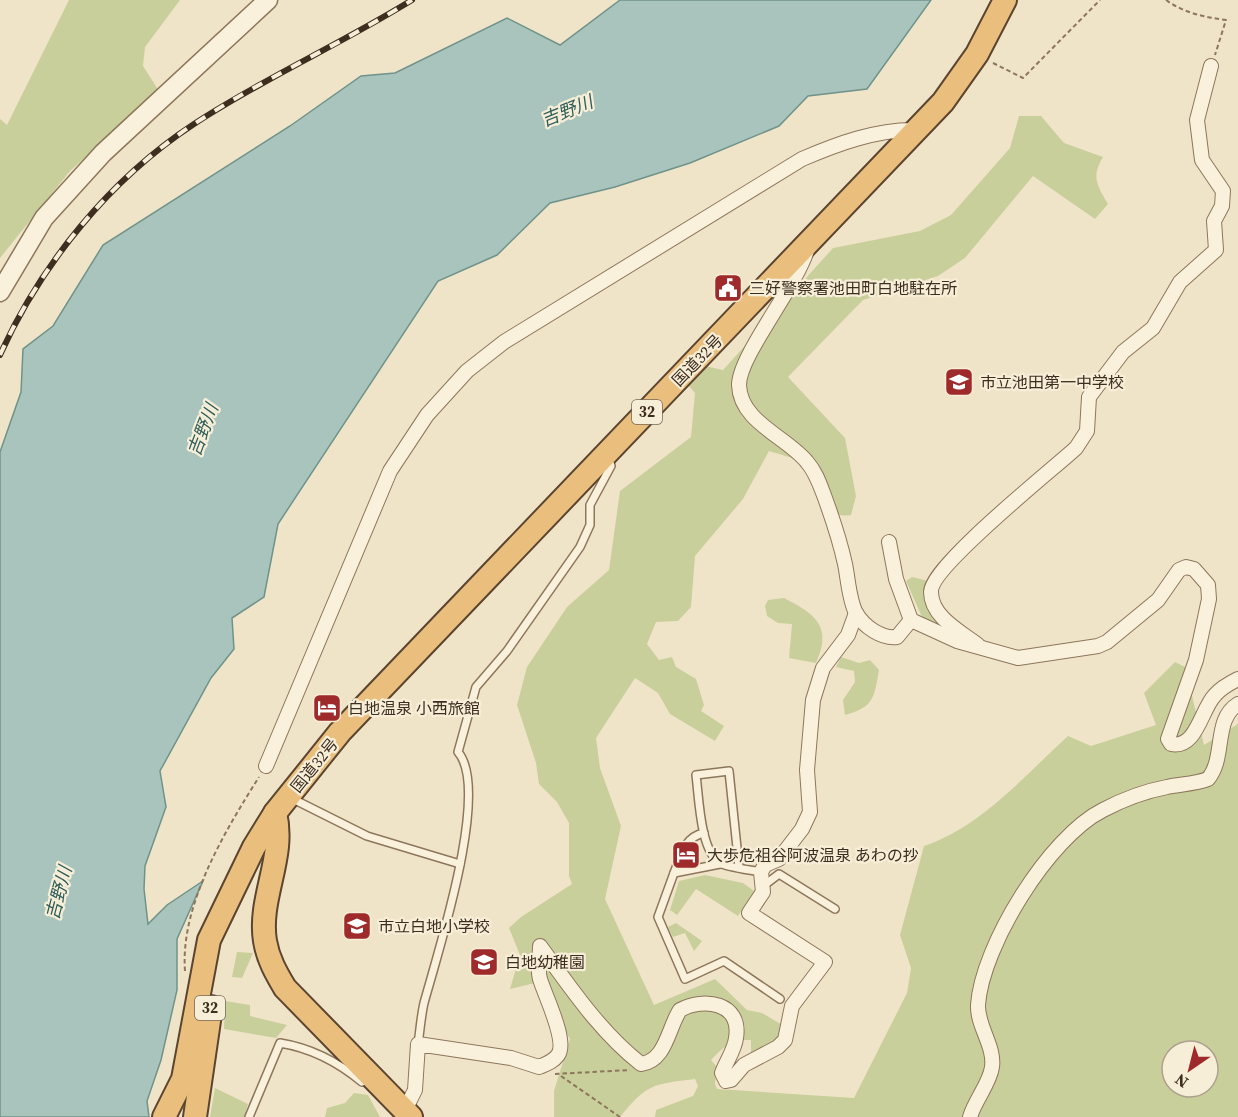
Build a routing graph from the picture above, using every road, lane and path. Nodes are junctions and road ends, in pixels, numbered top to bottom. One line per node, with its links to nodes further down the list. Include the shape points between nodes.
1 (268, 0): 9 (street, via 103,153 44,218)
2 (1005, 0): 5 (highway, 国道32号 / 32)
3 (1100, 0): 5 (path, via 1023,78)
4 (1166, 0): 6 (path, via 1204,17 1226,20)
5 (976, 54): 7 (highway, 国道32号 / 32, via 955,87)
6 (1210, 66): 14 (street, via 1197,120 1202,160 1223,191 1222,206 1214,221 1216,250 1180,282 1153,328 1123,352 1089,398 1087,431 1076,448 961,549 932,583 930,594 942,618)
7 (916, 130): 8 (highway, 国道32号 / 32); 17 (street, via 900,129 843,143 802,159 504,342 467,371 427,415 390,471)
8 (810, 241): 10 (highway, 国道32号 / 32); 12 (street, via 803,265 751,354 739,383 742,400 755,418 806,461 817,477 839,536)
9 (0, 292)
10 (605, 455): 18 (highway, 国道32号 / 32, via 340,732); 20 (lane, via 611,466 593,499 591,525 580,547 507,651 476,687 458,752 466,762 468,791)
11 (889, 542): 13 (street, via 896,579)
12 (856, 613): 13 (street, via 888,638 897,637); 23 (street, via 848,635 823,668 813,700 807,770 810,812 779,859 765,865)
13 (911, 620): 14 (street, via 957,641)
14 (978, 645): 15 (street, via 1018,658 1098,646 1158,600 1179,570 1186,567 1194,569 1208,585 1209,599 1196,660 1168,739 1171,744 1190,739 1215,694)
15 (1238, 679)
16 (1238, 704): 39 (street, via 1225,717 1217,764 1208,779 1166,787 1100,811 1042,867 1015,906 1002,928 982,982 978,1008 993,1066)
17 (266, 766)
18 (282, 805): 20 (lane); 26 (highway, 国道32号 / 32, via 255,847); 33 (highway, via 278,850 265,911 265,940 272,965 285,988)
19 (704, 833): 21 (lane); 22 (lane, via 696,775 729,771); 24 (lane, via 685,844)
20 (460, 864): 29 (lane, via 451,911 423,1007)
21 (720, 864): 22 (lane); 24 (lane)
22 (739, 867): 23 (lane)
23 (761, 872): 25 (street)
24 (674, 873): 28 (lane, via 658,916 685,979 724,962)
25 (762, 887): 27 (lane, via 779,874); 30 (street, via 763,892 749,913 825,962 792,1006 785,1040 726,1081 722,1073 737,1037 734,1023 723,1006 700,1002 680,1010 658,1056 652,1063)
26 (230, 899): 35 (highway, 国道32号 / 32, via 209,940 183,1079); 36 (highway, 国道32号 / 32, via 219,947)
27 (835, 909)
28 (780, 999)
29 (418, 1044): 31 (street, via 501,1056); 34 (street, via 415,1090)
30 (641, 1064): 31 (street, via 602,1028 540,946 539,976 561,1045 560,1054 552,1062); 32 (path, via 629,1071)
31 (538, 1067): 32 (path)
32 (560, 1076): 38 (path)
33 (379, 1083): 34 (highway); 37 (lane, via 370,1086 326,1057 280,1042)
34 (408, 1114)
35 (165, 1117)
36 (195, 1117)
37 (249, 1117)
38 (620, 1117)
39 (970, 1117)

